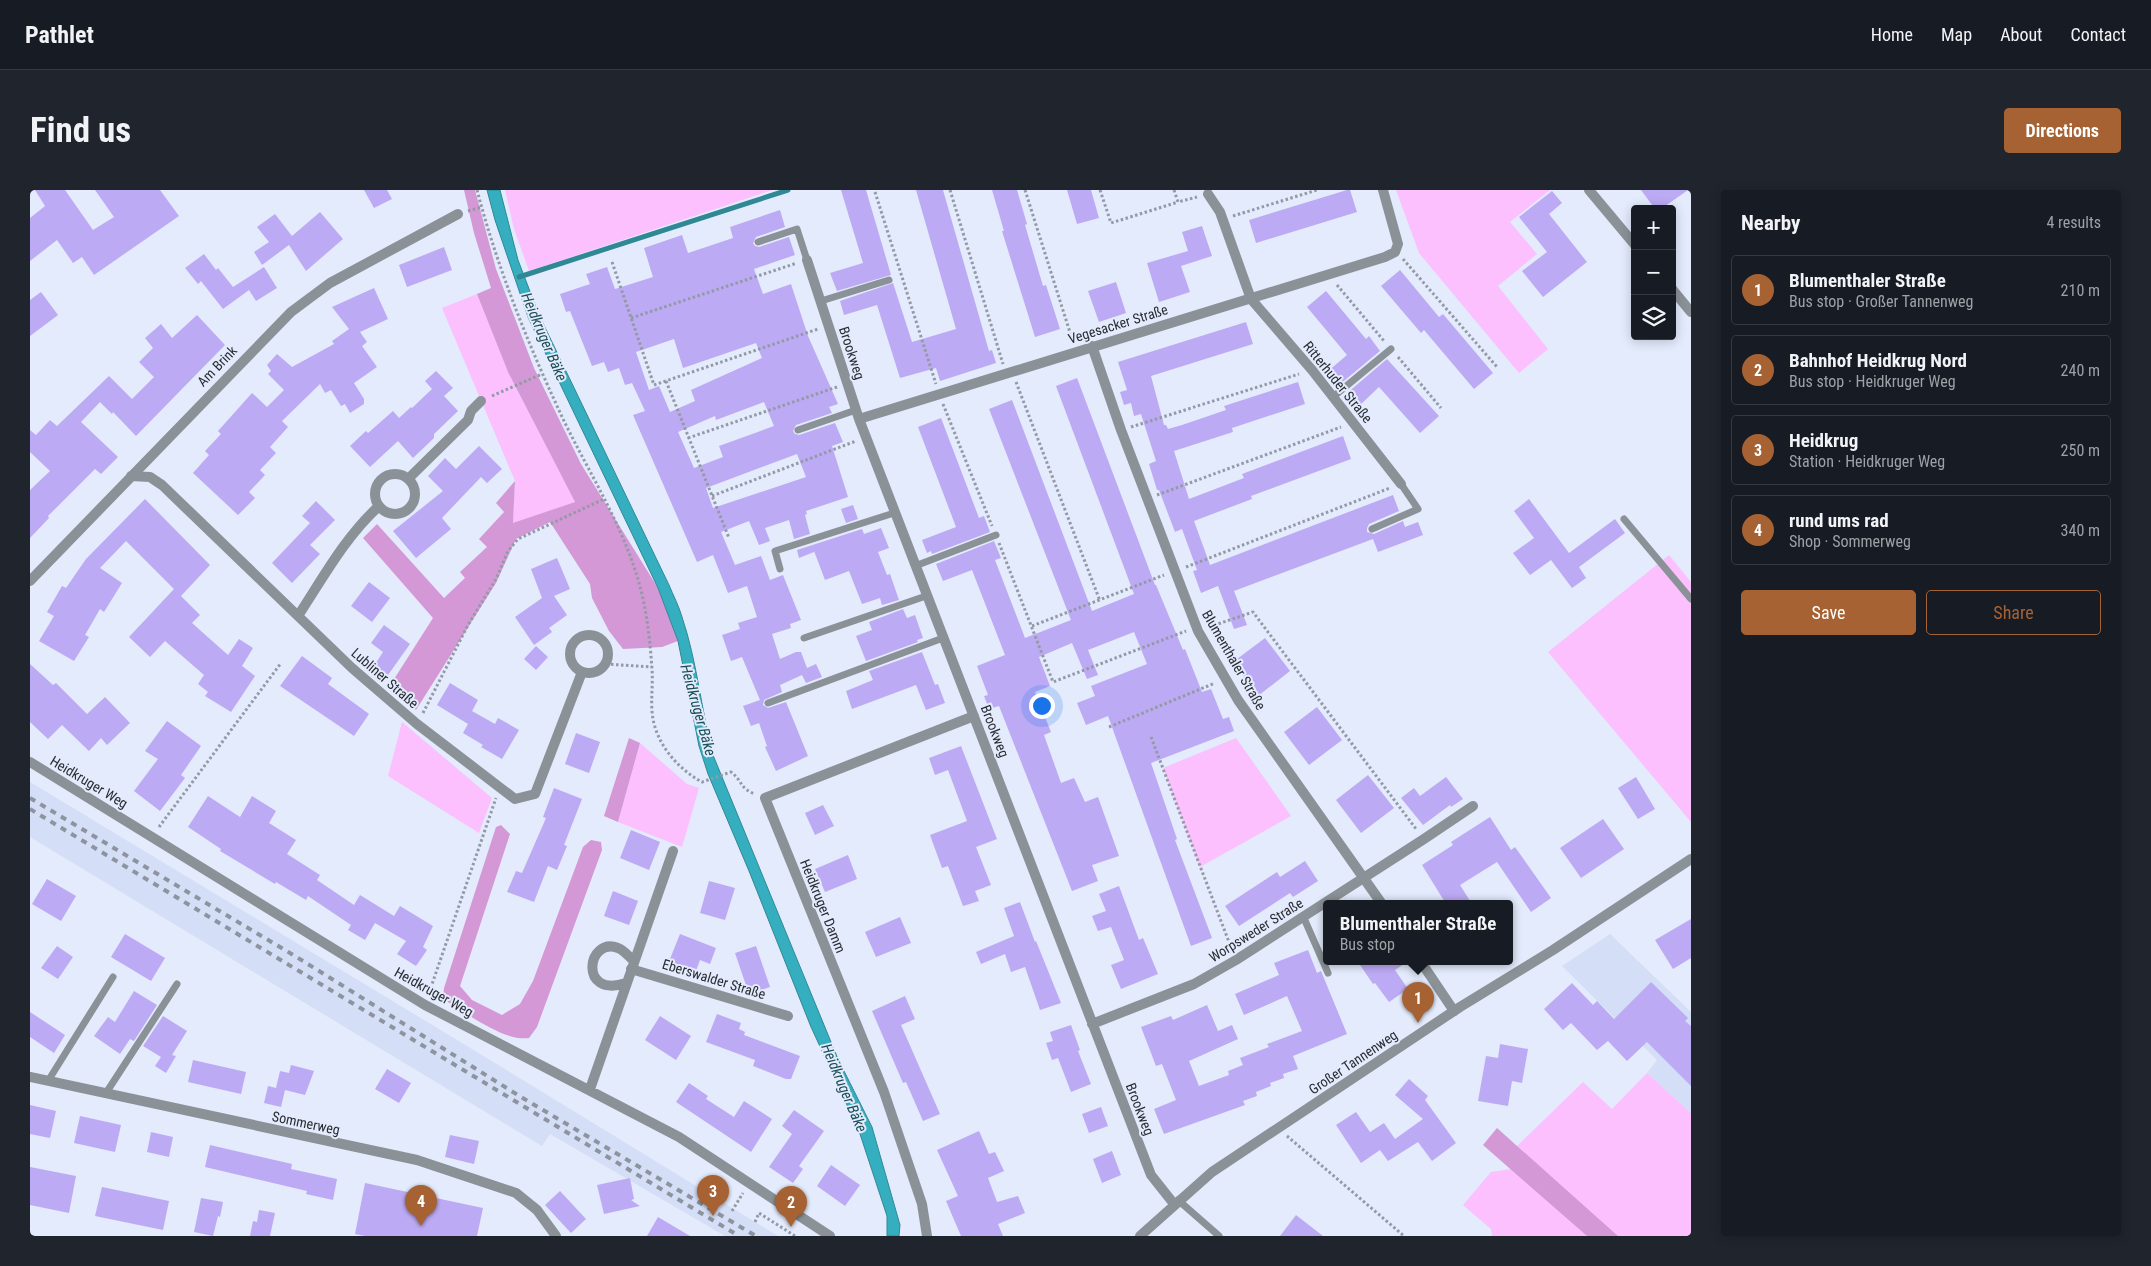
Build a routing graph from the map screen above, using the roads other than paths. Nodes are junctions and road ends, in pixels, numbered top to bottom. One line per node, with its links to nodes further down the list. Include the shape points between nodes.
1 (1383, 190): 10 (street, Vegesacker Straße, via 1398,244 1390,255)
2 (1589, 190): 5 (street)
3 (1207, 192): 10 (street, via 1220,212)
4 (458, 214): 19 (street, Am Brink, via 338,279 291,312)
5 (1631, 240)
6 (758, 242): 7 (lane, via 797,229)
7 (807, 260): 11 (street, Brookweg)
8 (889, 280): 11 (lane)
9 (1676, 294): 12 (street)
10 (1251, 299): 13 (street, Vegesacker Straße); 15 (street, Ritterhuder Straße)
11 (821, 301): 17 (street, Brookweg)
12 (1691, 312)
13 (1092, 346): 17 (street, Vegesacker Straße, via 939,394); 42 (street, Blumenthaler Straße, via 1197,629 1238,700)
14 (1391, 349): 15 (lane)
15 (1333, 398): 21 (street, Ritterhuder Straße)
16 (481, 401): 20 (street, via 471,411 468,420)
17 (857, 414): 18 (lane); 23 (street, Brookweg)
18 (798, 430)
19 (131, 476): 29 (street, Am Brink); 32 (street, Lubliner Straße, via 150,477 162,484)
20 (408, 479): 22 (street, via 395,474 383,478 376,488); 22 (street, via 415,495 409,507 396,514)
21 (1401, 484): 25 (lane, via 1418,510)
22 (379, 506): 32 (street, via 351,535)
23 (894, 513): 27 (street, Brookweg); 28 (lane, via 775,551)
24 (1624, 519): 31 (lane)
25 (1372, 529)
26 (996, 534): 27 (lane)
27 (915, 566): 30 (street, Brookweg)
28 (780, 569)
29 (30, 580)
30 (926, 596): 33 (lane); 34 (street, Brookweg)
31 (1691, 599)
32 (298, 616): 35 (street, Lubliner Straße, via 417,724 515,800 535,794)
33 (804, 638)
34 (943, 638): 36 (lane); 37 (street, Brookweg)
35 (582, 672): 35 (street, via 572,664 571,645 588,634 601,639 608,650 606,664 596,672)
36 (768, 703)
37 (974, 716): 57 (street, Brookweg); 65 (street, Heidkruger Damm, via 765,798 884,1092 922,1204)
38 (30, 762): 60 (street, Heidkruger Weg, via 425,1005)
39 (1473, 806): 42 (street, Worpsweder Straße)
40 (673, 851): 48 (street)
41 (1691, 859): 55 (street, Großer Tannenweg)
42 (1364, 877): 43 (street, Worpsweder Straße); 44 (street, Blumenthaler Straße)
43 (1328, 900)
44 (1379, 900)
45 (1323, 903): 46 (street, Worpsweder Straße)
46 (1303, 916): 47 (lane); 57 (street, Worpsweder Straße, via 1194,984)
47 (1323, 962)
48 (632, 965): 53 (street); 53 (street, via 623,951 611,947 598,951 592,962 598,982 612,986); 56 (street, Eberswalder Straße)
49 (1324, 965): 51 (lane)
50 (1423, 965): 55 (street)
51 (1328, 973)
52 (113, 977): 59 (lane)
53 (626, 983): 60 (street)
54 (177, 984): 61 (lane)
55 (1454, 1011): 62 (street, Großer Tannenweg, via 1212,1172)
56 (788, 1016)
57 (1092, 1024): 62 (street, Brookweg, via 1151,1175)
58 (30, 1077): 59 (street, Sommerweg)
59 (48, 1081): 61 (street, Sommerweg)
60 (590, 1089): 64 (street, Heidkruger Weg, via 679,1137)
61 (106, 1093): 63 (street, Sommerweg, via 417,1160 516,1193 537,1210)
62 (1176, 1202): 66 (street, Großer Tannenweg); 67 (lane)
63 (556, 1236)
64 (830, 1236)
65 (927, 1236)
66 (1140, 1236)
67 (1219, 1236)

